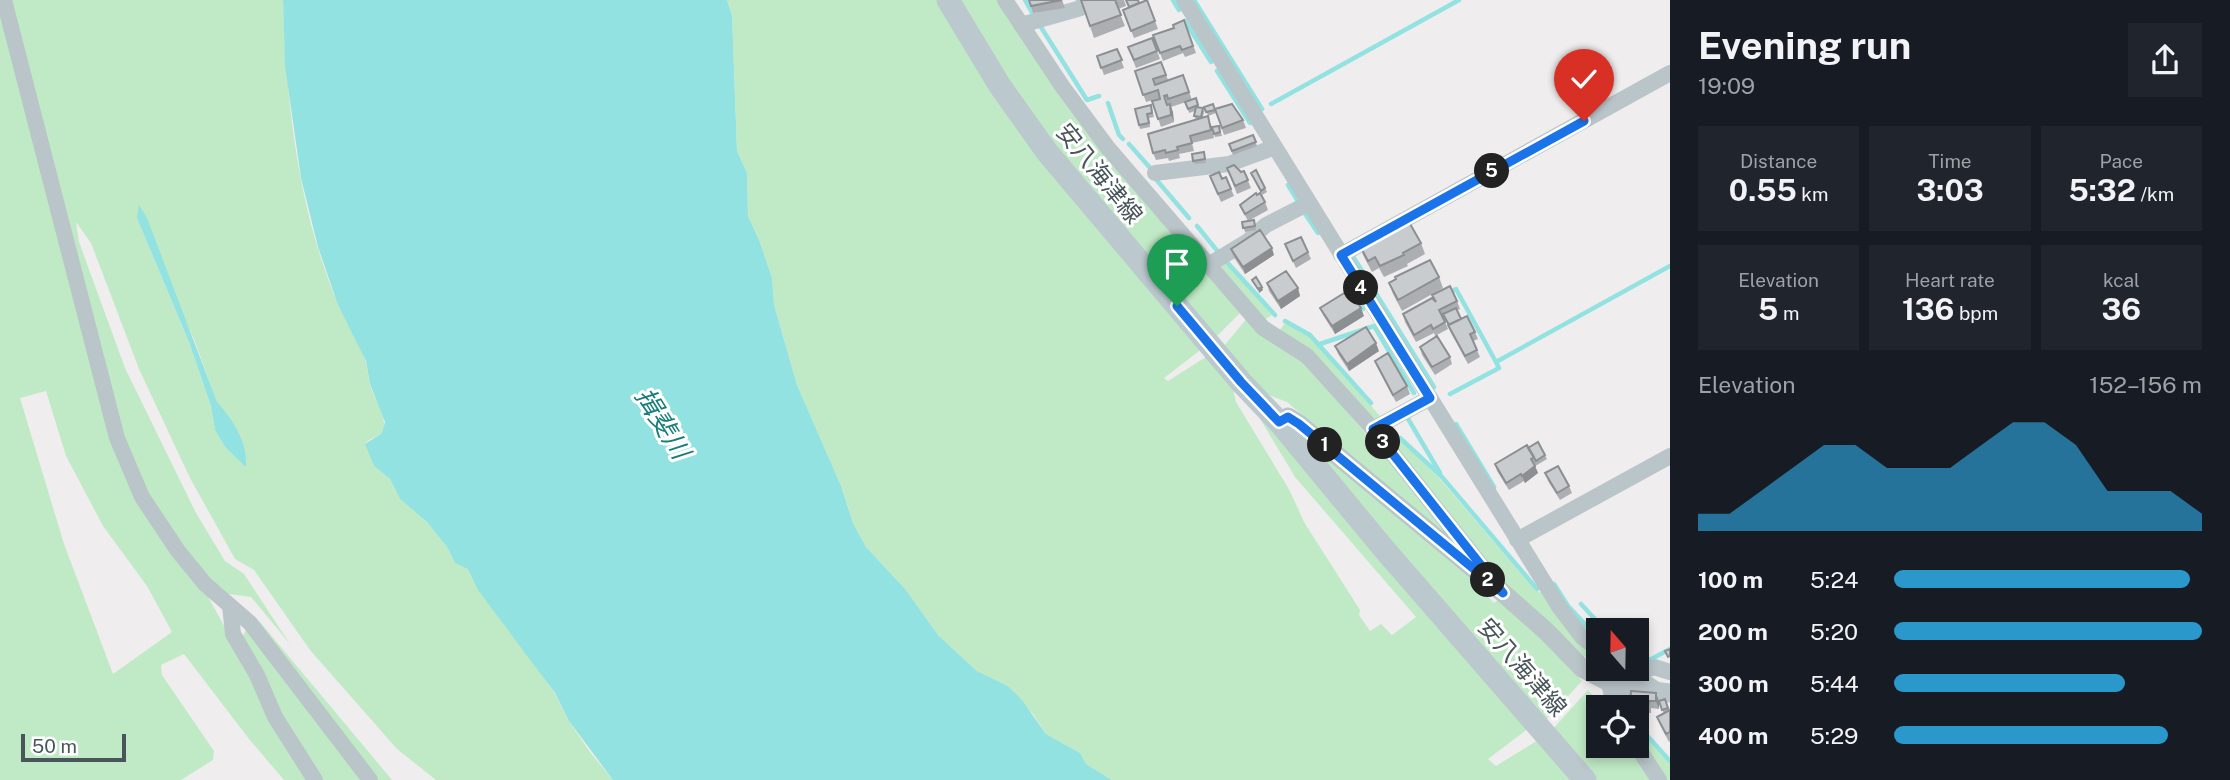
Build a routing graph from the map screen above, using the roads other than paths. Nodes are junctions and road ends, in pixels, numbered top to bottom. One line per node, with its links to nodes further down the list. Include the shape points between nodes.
1 (4, 0): 19 (street, via 121,451 142,497 178,551)
2 (948, 0): 14 (main road, 安八海津線, via 1046,152)
3 (1005, 0): 6 (street)
4 (1184, 0): 8 (street)
5 (1086, 1): 6 (street, via 1081,8)
6 (1021, 25): 12 (street, via 1108,148)
7 (1670, 73): 11 (street)
8 (1275, 147): 9 (street, via 1229,164); 10 (street)
9 (1155, 173)
10 (1309, 203): 11 (street); 12 (street, via 1266,225)
11 (1341, 255): 13 (street)
12 (1210, 264): 15 (street, via 1264,328 1307,356)
13 (1430, 398): 15 (street); 17 (street)
14 (1279, 422): 18 (street, via 1288,417 1299,424); 29 (main road, 安八海津線)
15 (1373, 429): 18 (street)
16 (1670, 456): 17 (street)
17 (1517, 540): 20 (street, via 1560,608)
18 (1503, 593): 22 (street)
19 (230, 606): 27 (street, via 233,634 275,717); 28 (street, via 250,622)
20 (1586, 639)
21 (1649, 668): 23 (street)
22 (1586, 669)
23 (1670, 672)
24 (1626, 681): 25 (street, via 1631,688)
25 (1665, 692)
26 (1644, 758): 30 (street)
27 (315, 780)
28 (370, 780)
29 (1585, 780)
30 (1658, 780)

